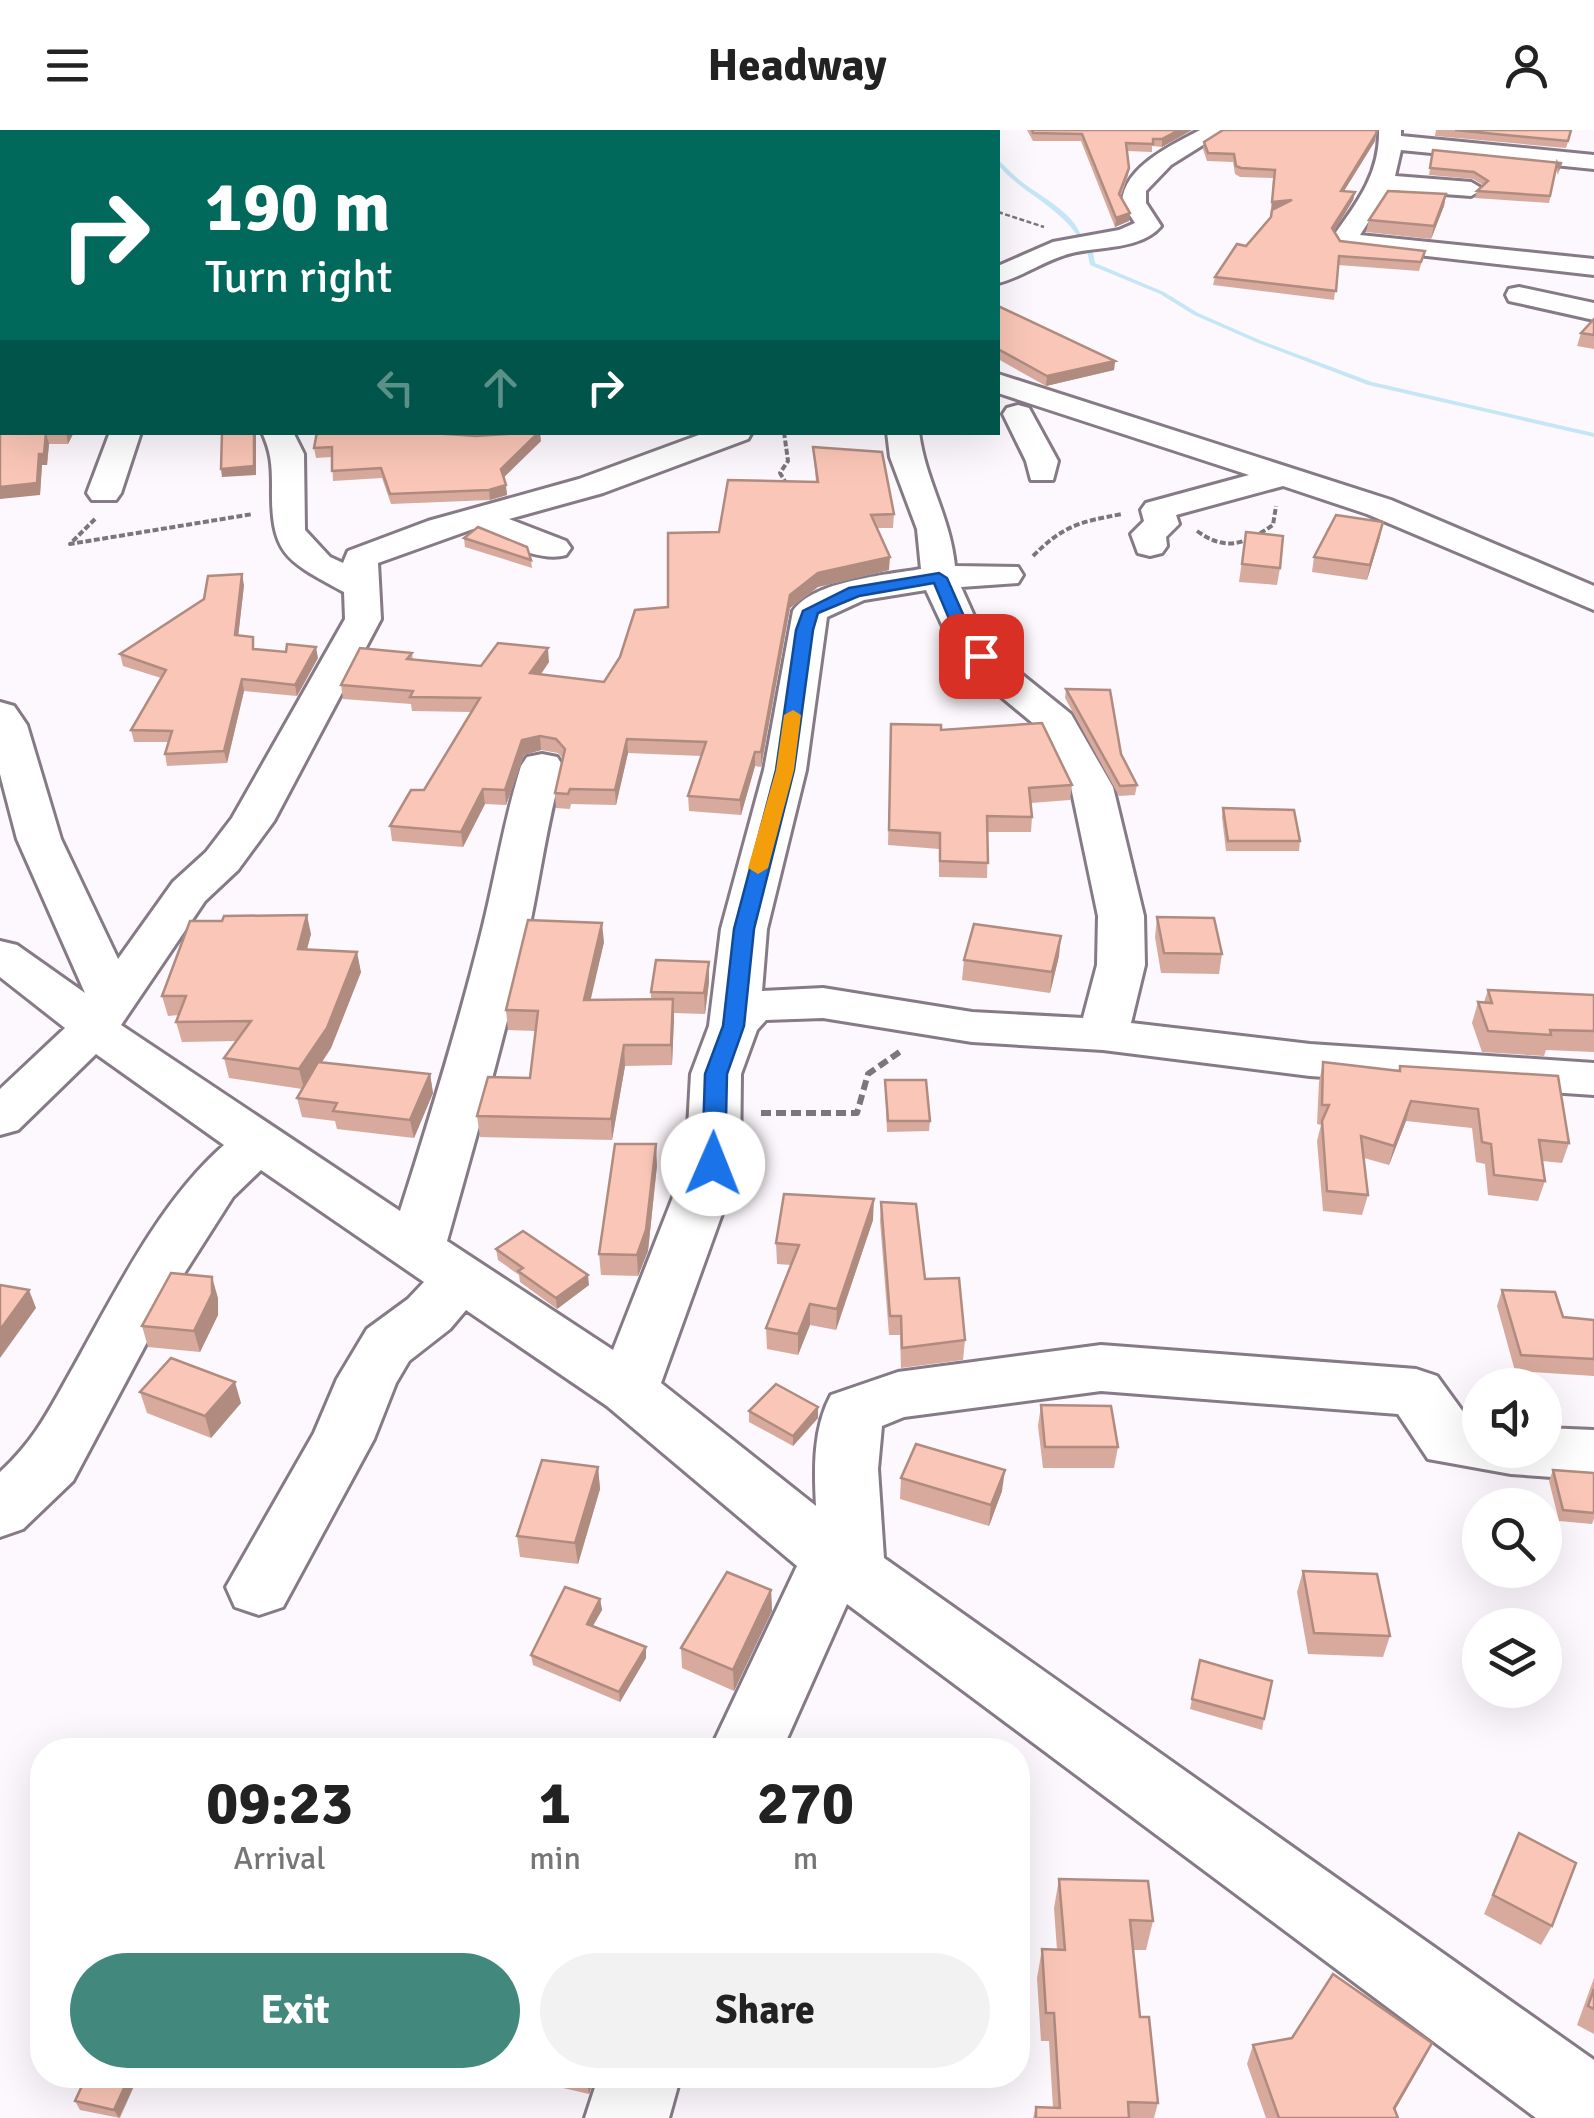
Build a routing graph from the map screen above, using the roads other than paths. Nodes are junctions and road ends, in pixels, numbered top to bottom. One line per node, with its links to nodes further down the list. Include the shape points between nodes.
1 (1216, 130): 9 (street, via 1163,160 1134,190 1148,226 1062,247)
2 (1391, 136): 3 (street); 4 (street)
3 (1594, 162)
4 (1380, 182): 5 (street); 7 (street, via 1348,240)
5 (1471, 188)
6 (1564, 239): 7 (street)
7 (1544, 261): 8 (street); 10 (street, via 1516,303 1569,302)
8 (1594, 267)
9 (1000, 273)
10 (1594, 312)
11 (1000, 384): 12 (street)
12 (1074, 410): 13 (street); 21 (street)
13 (1008, 414): 20 (street, via 1042,461)
14 (125, 435): 22 (street)
15 (278, 435): 28 (street, via 288,454 288,530 318,564)
16 (729, 435): 19 (street)
17 (903, 435): 27 (street, via 934,529)
18 (581, 454): 19 (street)
19 (640, 467): 23 (street)
20 (1042, 473)
21 (1287, 475): 24 (street); 29 (street)
22 (104, 493)
23 (474, 518): 25 (street); 28 (street, via 360,558)
24 (1155, 528)
25 (554, 548)
26 (1006, 574): 27 (street)
27 (939, 578): 34 (street, via 855,592 811,611 785,770 744,929); 35 (street, via 966,640 1057,722 1092,787 1122,916 1121,965)
28 (364, 589): 33 (street, via 362,619 349,649 252,822 189,892)
29 (1594, 599)
30 (0, 714): 33 (street)
31 (542, 766): 39 (street, via 470,1070)
32 (0, 954): 33 (street, via 70,1005)
33 (102, 1014): 37 (street); 38 (street)
34 (734, 1026): 35 (street, via 752,1006 823,1003 972,1027); 40 (street, via 716,1074 713,1164)
35 (1102, 1035): 36 (street, via 1310,1060)
36 (1594, 1079)
37 (0, 1118)
38 (259, 1143): 39 (street); 44 (street, via 210,1186 51,1463)
39 (440, 1262): 40 (street); 46 (street, via 429,1314 388,1345 343,1440)
40 (628, 1390): 45 (street)
41 (1462, 1444): 45 (street, via 1450,1442 1416,1392 1101,1368 898,1395 853,1412)
42 (1562, 1453): 43 (street)
43 (1594, 1455)
44 (0, 1511)
45 (843, 1564): 47 (street); 49 (street)
46 (259, 1586)
47 (752, 1738)
48 (636, 2088): 50 (street)
49 (1594, 2110)
50 (627, 2118)

